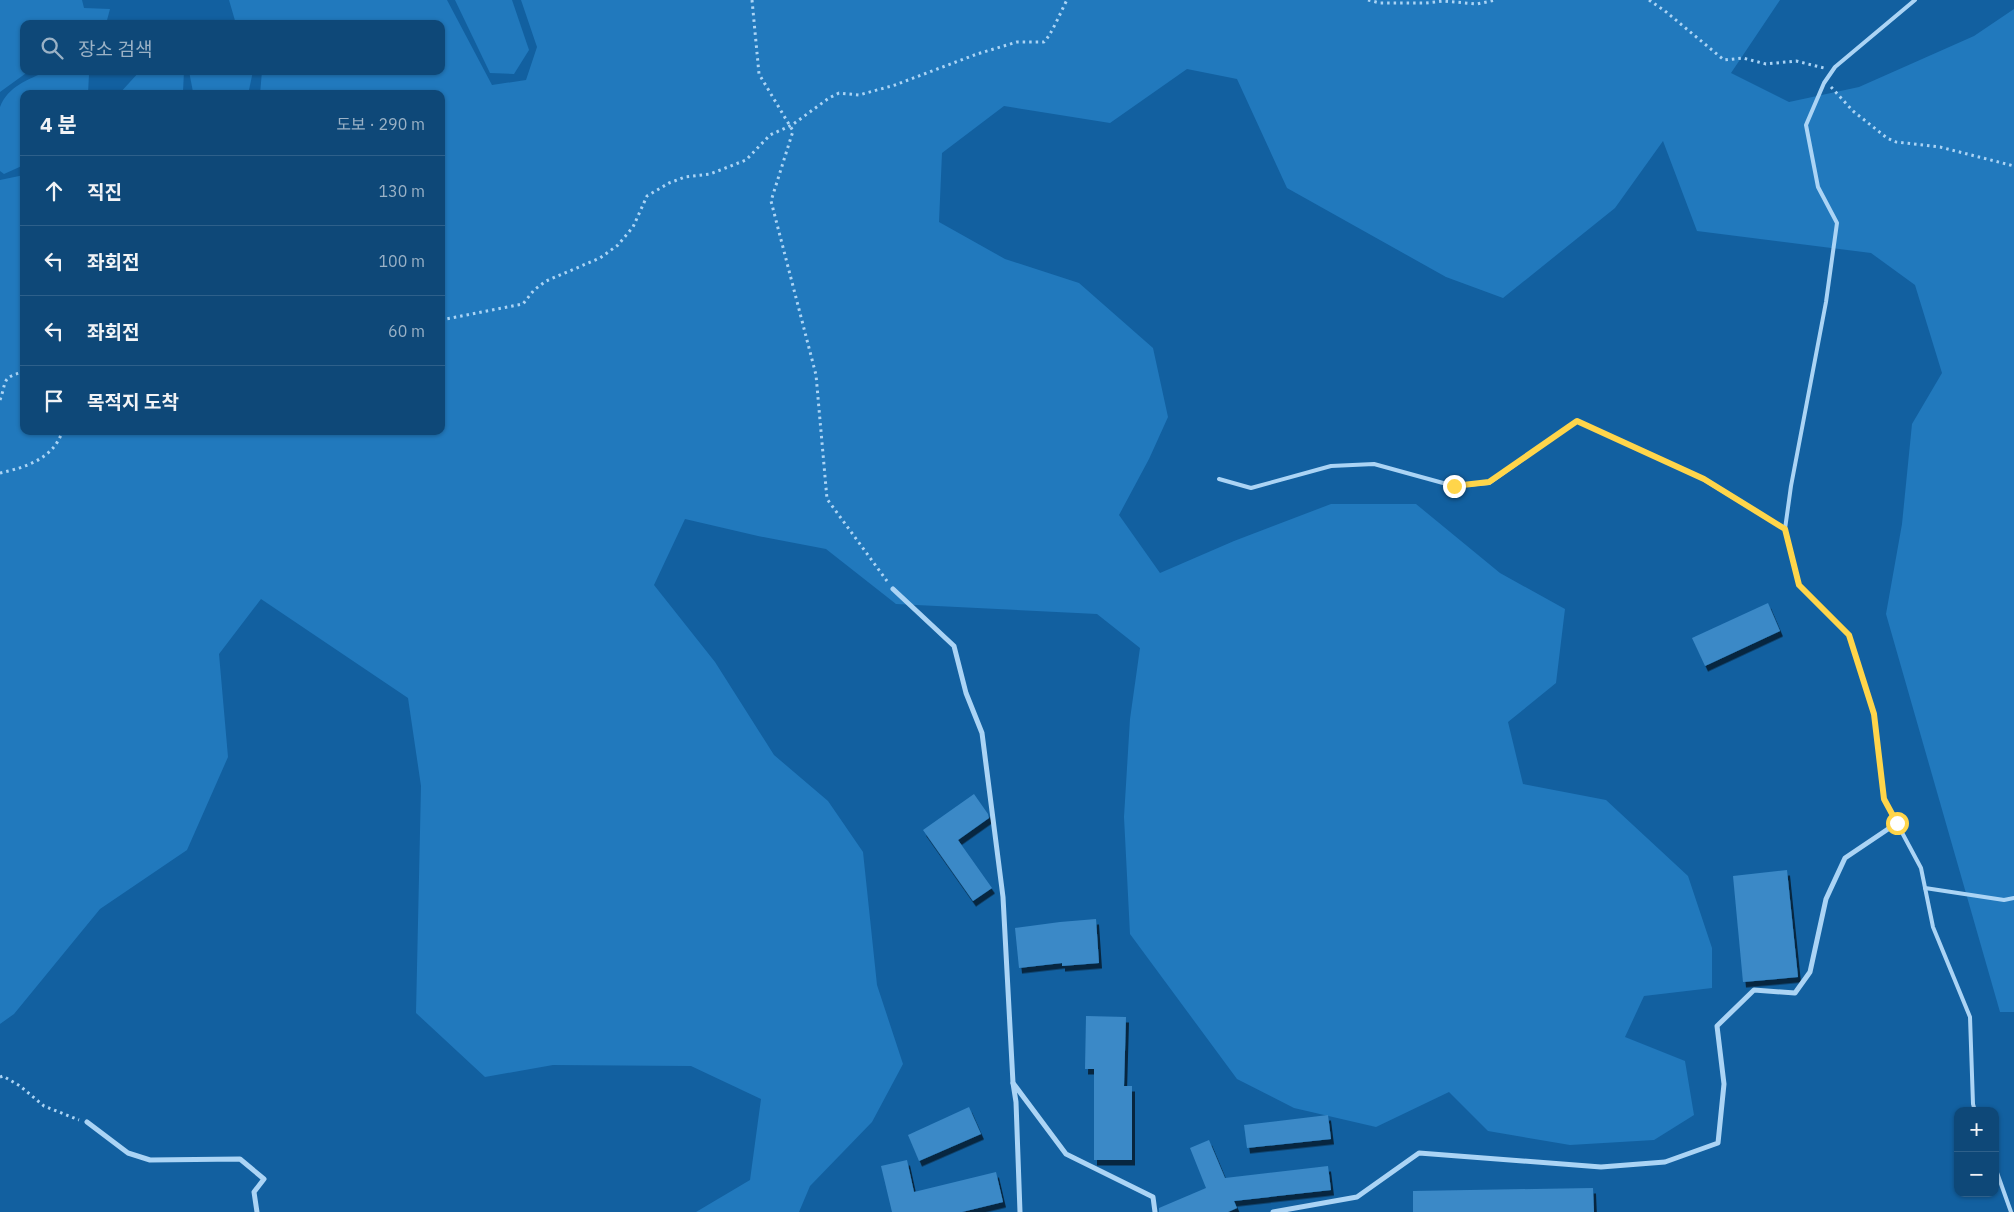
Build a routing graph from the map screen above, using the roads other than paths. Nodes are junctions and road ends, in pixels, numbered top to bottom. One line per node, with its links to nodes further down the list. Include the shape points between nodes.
1 (1916, 0): 3 (lane, via 1835,67 1806,125 1818,187 1837,223)
2 (1219, 479): 3 (lane, via 1251,488 1332,466 1374,464 1454,486 1489,482 1577,421 1704,479)
3 (1785, 529): 5 (lane, via 1799,585 1849,635 1874,714 1884,799)
4 (893, 590): 8 (street, via 954,646 966,693 982,733 1003,898)
5 (1897, 823): 6 (lane, via 1920,868); 15 (street, via 1845,858 1826,899 1810,972 1795,993 1754,990 1717,1026 1724,1084 1718,1143 1665,1162 1601,1167 1419,1153 1358,1197)
6 (1925, 888): 7 (lane, via 2004,900); 9 (lane, via 1933,926 1970,1017)
7 (2014, 898)
8 (1013, 1083): 13 (street); 14 (street, via 1066,1154 1153,1197)
9 (1974, 1107)
10 (86, 1122): 12 (street, via 128,1154 150,1160 240,1159 264,1179 254,1192)
11 (1999, 1179): 16 (lane)
12 (257, 1212)
13 (1020, 1212)
14 (1155, 1212)
15 (1273, 1212)
16 (2011, 1212)

